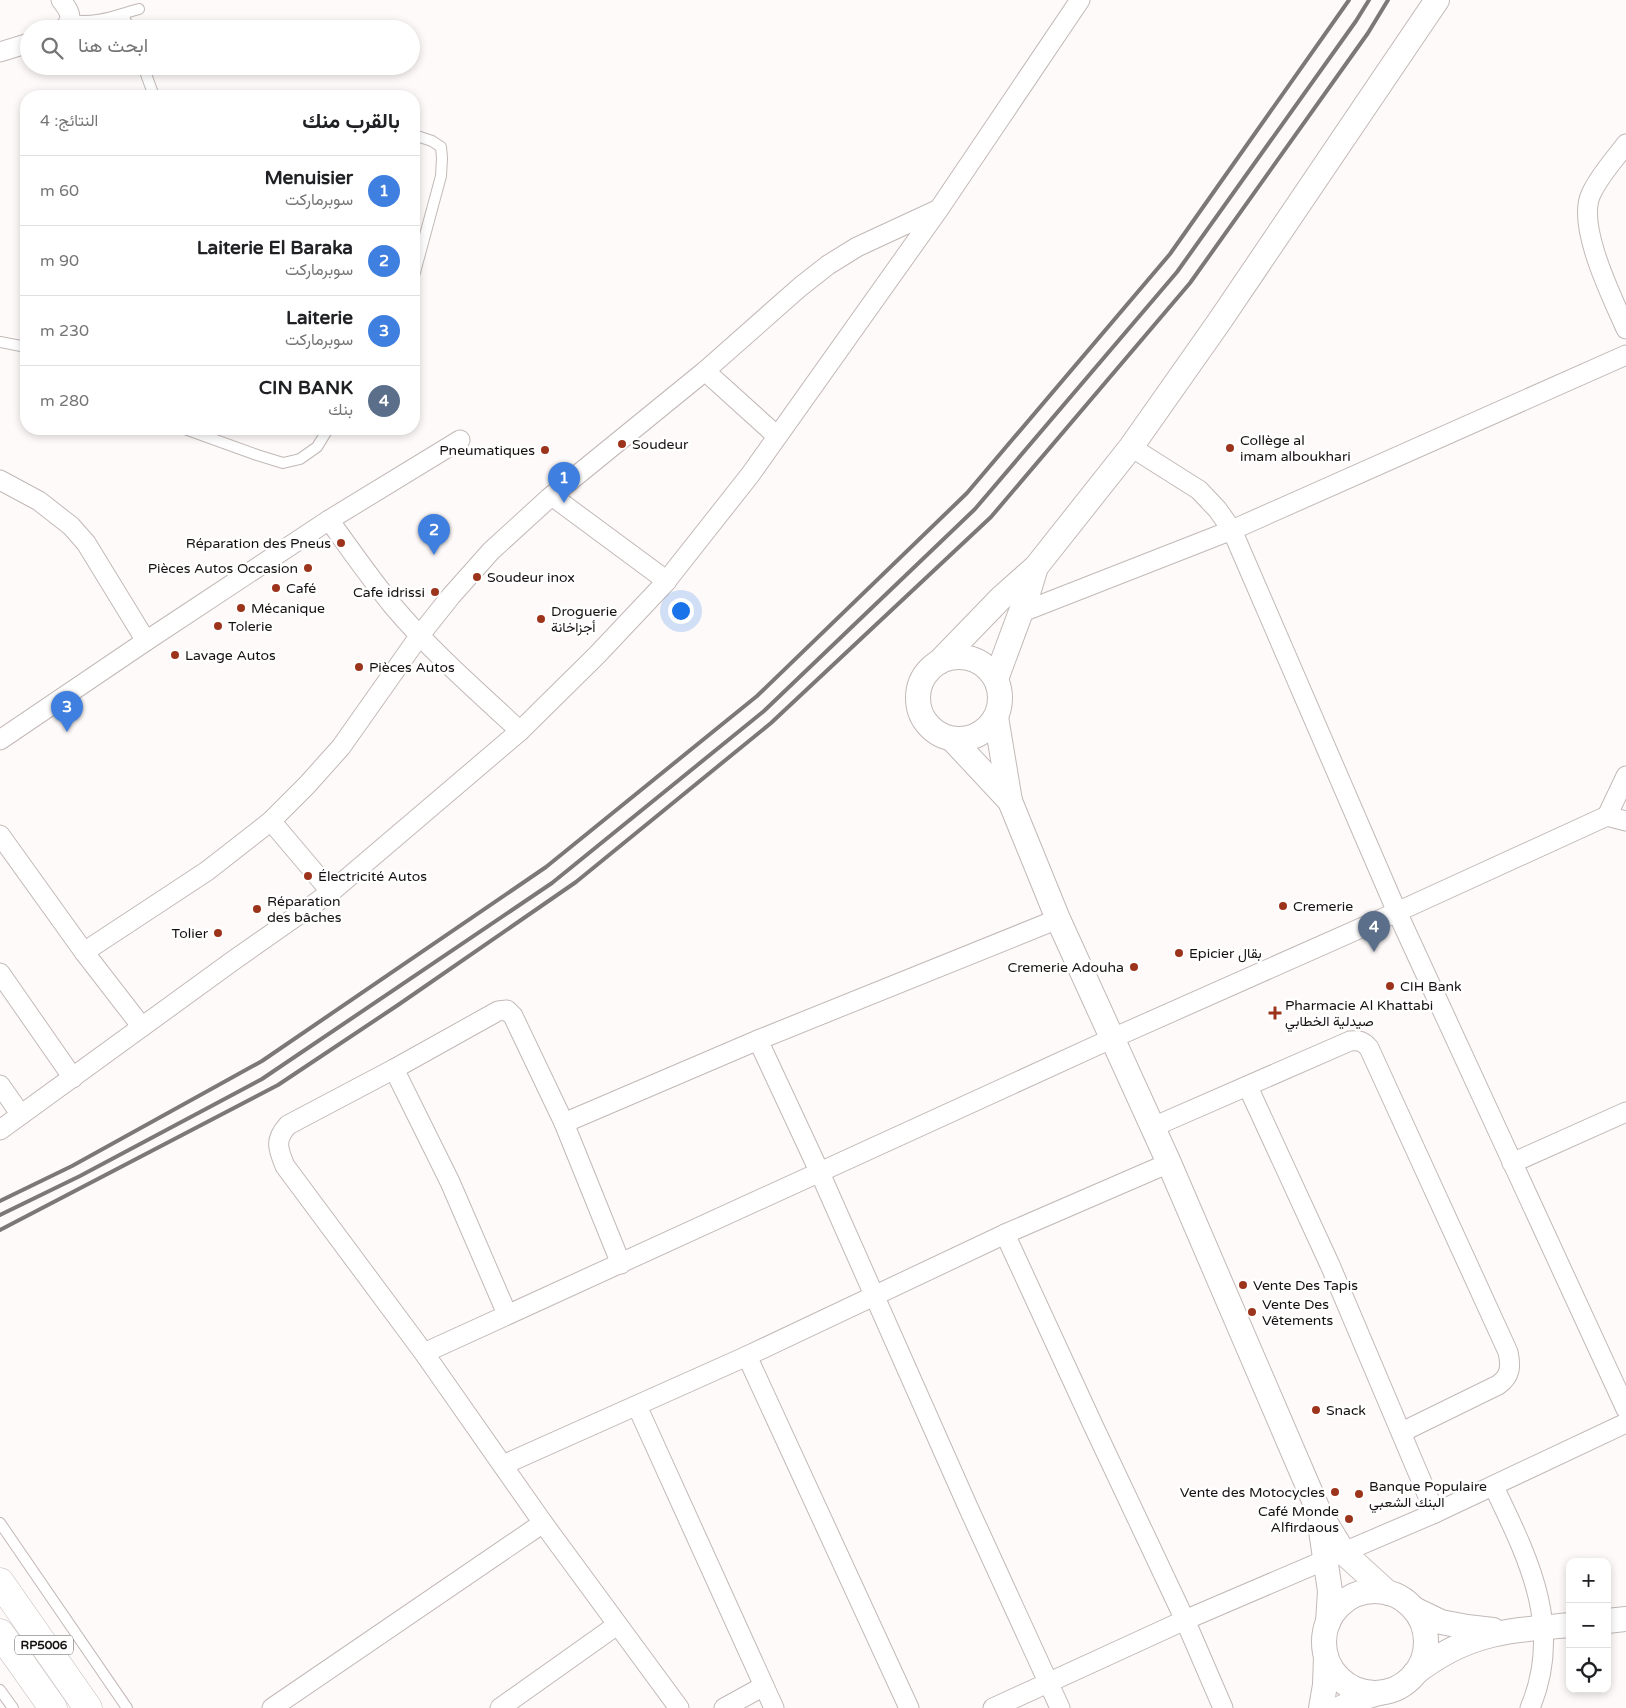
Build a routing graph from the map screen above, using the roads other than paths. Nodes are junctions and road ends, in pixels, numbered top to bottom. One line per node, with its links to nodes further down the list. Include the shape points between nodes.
1 (61, 0): 6 (street, via 70,14)
2 (1080, 0): 15 (street)
3 (1437, 0): 26 (street)
4 (139, 9): 5 (lane)
5 (123, 14): 7 (lane); 8 (lane)
6 (68, 20)
7 (100, 20)
8 (125, 20)
9 (20, 46): 10 (street)
10 (0, 52)
11 (146, 75): 12 (lane)
12 (152, 90)
13 (420, 138): 16 (lane, via 441,147 442,158 441,176)
14 (1626, 144): 17 (street, via 1590,195 1588,210 1590,234 1601,270)
15 (939, 210): 21 (street, via 857,247 828,265); 24 (street)
16 (420, 254)
17 (1626, 329)
18 (0, 342): 19 (lane)
19 (20, 346)
20 (1626, 354): 30 (street)
21 (705, 371): 24 (street); 28 (street)
22 (202, 435): 23 (lane, via 283,463 300,459 317,447)
23 (324, 435)
24 (777, 436): 32 (street)
25 (460, 440): 29 (street)
26 (1131, 447): 30 (street, via 1199,490); 31 (street)
27 (0, 480): 35 (street, via 39,501 71,526 86,543)
28 (552, 496): 32 (street); 34 (street, via 491,551)
29 (329, 520): 34 (street, via 376,585); 35 (street)
30 (1232, 530): 33 (street); 50 (street)
31 (1036, 567): 33 (street); 36 (street, via 1001,598)
32 (667, 581): 39 (street)
33 (1020, 613): 37 (street)
34 (420, 635): 39 (street); 45 (street, via 341,746)
35 (146, 640): 41 (street)
36 (940, 662): 37 (street, via 957,657 975,660 987,667); 40 (street, via 921,682 918,705 931,729)
37 (996, 680): 38 (street, via 1001,701)
38 (996, 717): 40 (street, via 986,730 977,735); 43 (street)
39 (520, 732): 49 (street)
40 (952, 739): 43 (street)
41 (0, 740)
42 (1626, 776): 44 (street)
43 (1010, 801): 51 (street)
44 (1607, 816): 46 (street); 50 (street)
45 (271, 821): 49 (street); 52 (street, via 207,871)
46 (1626, 821)
47 (0, 835): 48 (street)
48 (7, 860): 52 (street)
49 (331, 892): 54 (street)
50 (1397, 912): 55 (street); 67 (street)
51 (1058, 919): 55 (street); 56 (street)
52 (84, 952): 54 (street)
53 (0, 973): 58 (street)
54 (142, 1027): 58 (street)
55 (1113, 1038): 64 (street); 68 (street)
56 (758, 1040): 63 (street); 68 (street)
57 (394, 1069): 63 (street, via 498,1011 506,1010 513,1016); 72 (street, via 450,1182); 73 (street, via 288,1125 280,1133 278,1142 285,1166)
58 (73, 1078): 62 (street)
59 (0, 1085): 62 (street)
60 (1248, 1087): 64 (street); 78 (street); 78 (street, via 1350,1041 1364,1043 1374,1056 1508,1352 1510,1370 1505,1380)
61 (1626, 1112): 67 (street)
62 (21, 1115): 65 (street)
63 (564, 1123): 70 (street)
64 (1153, 1127): 66 (street)
65 (0, 1130)
66 (1169, 1162): 69 (street); 84 (street)
67 (1512, 1163): 76 (street)
68 (820, 1173): 70 (street); 71 (street)
69 (1005, 1234): 71 (street); 89 (street)
70 (621, 1264): 72 (street)
71 (875, 1295): 74 (street); 99 (street)
72 (507, 1314): 73 (street)
73 (424, 1353): 79 (street)
74 (747, 1356): 75 (street); 112 (street)
75 (637, 1406): 79 (street); 100 (street)
76 (1626, 1409)
77 (1626, 1423): 80 (street)
78 (1402, 1432): 81 (street)
79 (503, 1465): 83 (street)
80 (1494, 1487): 81 (street); 94 (street, via 1528,1560)
81 (1435, 1513): 84 (street)
82 (0, 1523): 107 (lane)
83 (544, 1523): 92 (street); 103 (street)
84 (1336, 1557): 86 (street); 89 (street); 91 (street)
85 (0, 1582): 106 (main road, RP5006)
86 (1388, 1593): 87 (street); 91 (street, via 1356,1595 1337,1609)
87 (1414, 1609): 95 (street, via 1441,1622 1466,1628); 98 (street, via 1424,1626 1426,1641 1421,1665)
88 (1626, 1619): 90 (street)
89 (1186, 1620): 99 (street); 115 (street)
90 (1611, 1621)
91 (1328, 1623): 97 (street)
92 (617, 1624): 108 (street); 109 (street)
93 (1566, 1625): 94 (street)
94 (1543, 1628): 95 (street); 118 (street, via 1541,1668)
95 (1510, 1631): 98 (street, via 1466,1642 1433,1659)
96 (0, 1632): 105 (main road, RP5006)
97 (1325, 1649): 102 (street, via 1330,1665 1344,1682 1360,1690); 116 (street, via 1325,1686)
98 (1415, 1673): 102 (street, via 1402,1685)
99 (1048, 1683): 113 (street); 114 (street)
100 (764, 1686): 110 (street); 111 (street)
101 (0, 1690): 104 (lane)
102 (1382, 1692): 117 (street)
103 (278, 1706)
104 (13, 1708)
105 (53, 1708)
106 (88, 1708)
107 (127, 1708)
108 (500, 1708)
109 (679, 1708)
110 (724, 1708)
111 (774, 1708)
112 (909, 1708)
113 (993, 1708)
114 (1060, 1708)
115 (1222, 1708)
116 (1321, 1708)
117 (1341, 1708)
118 (1530, 1708)

